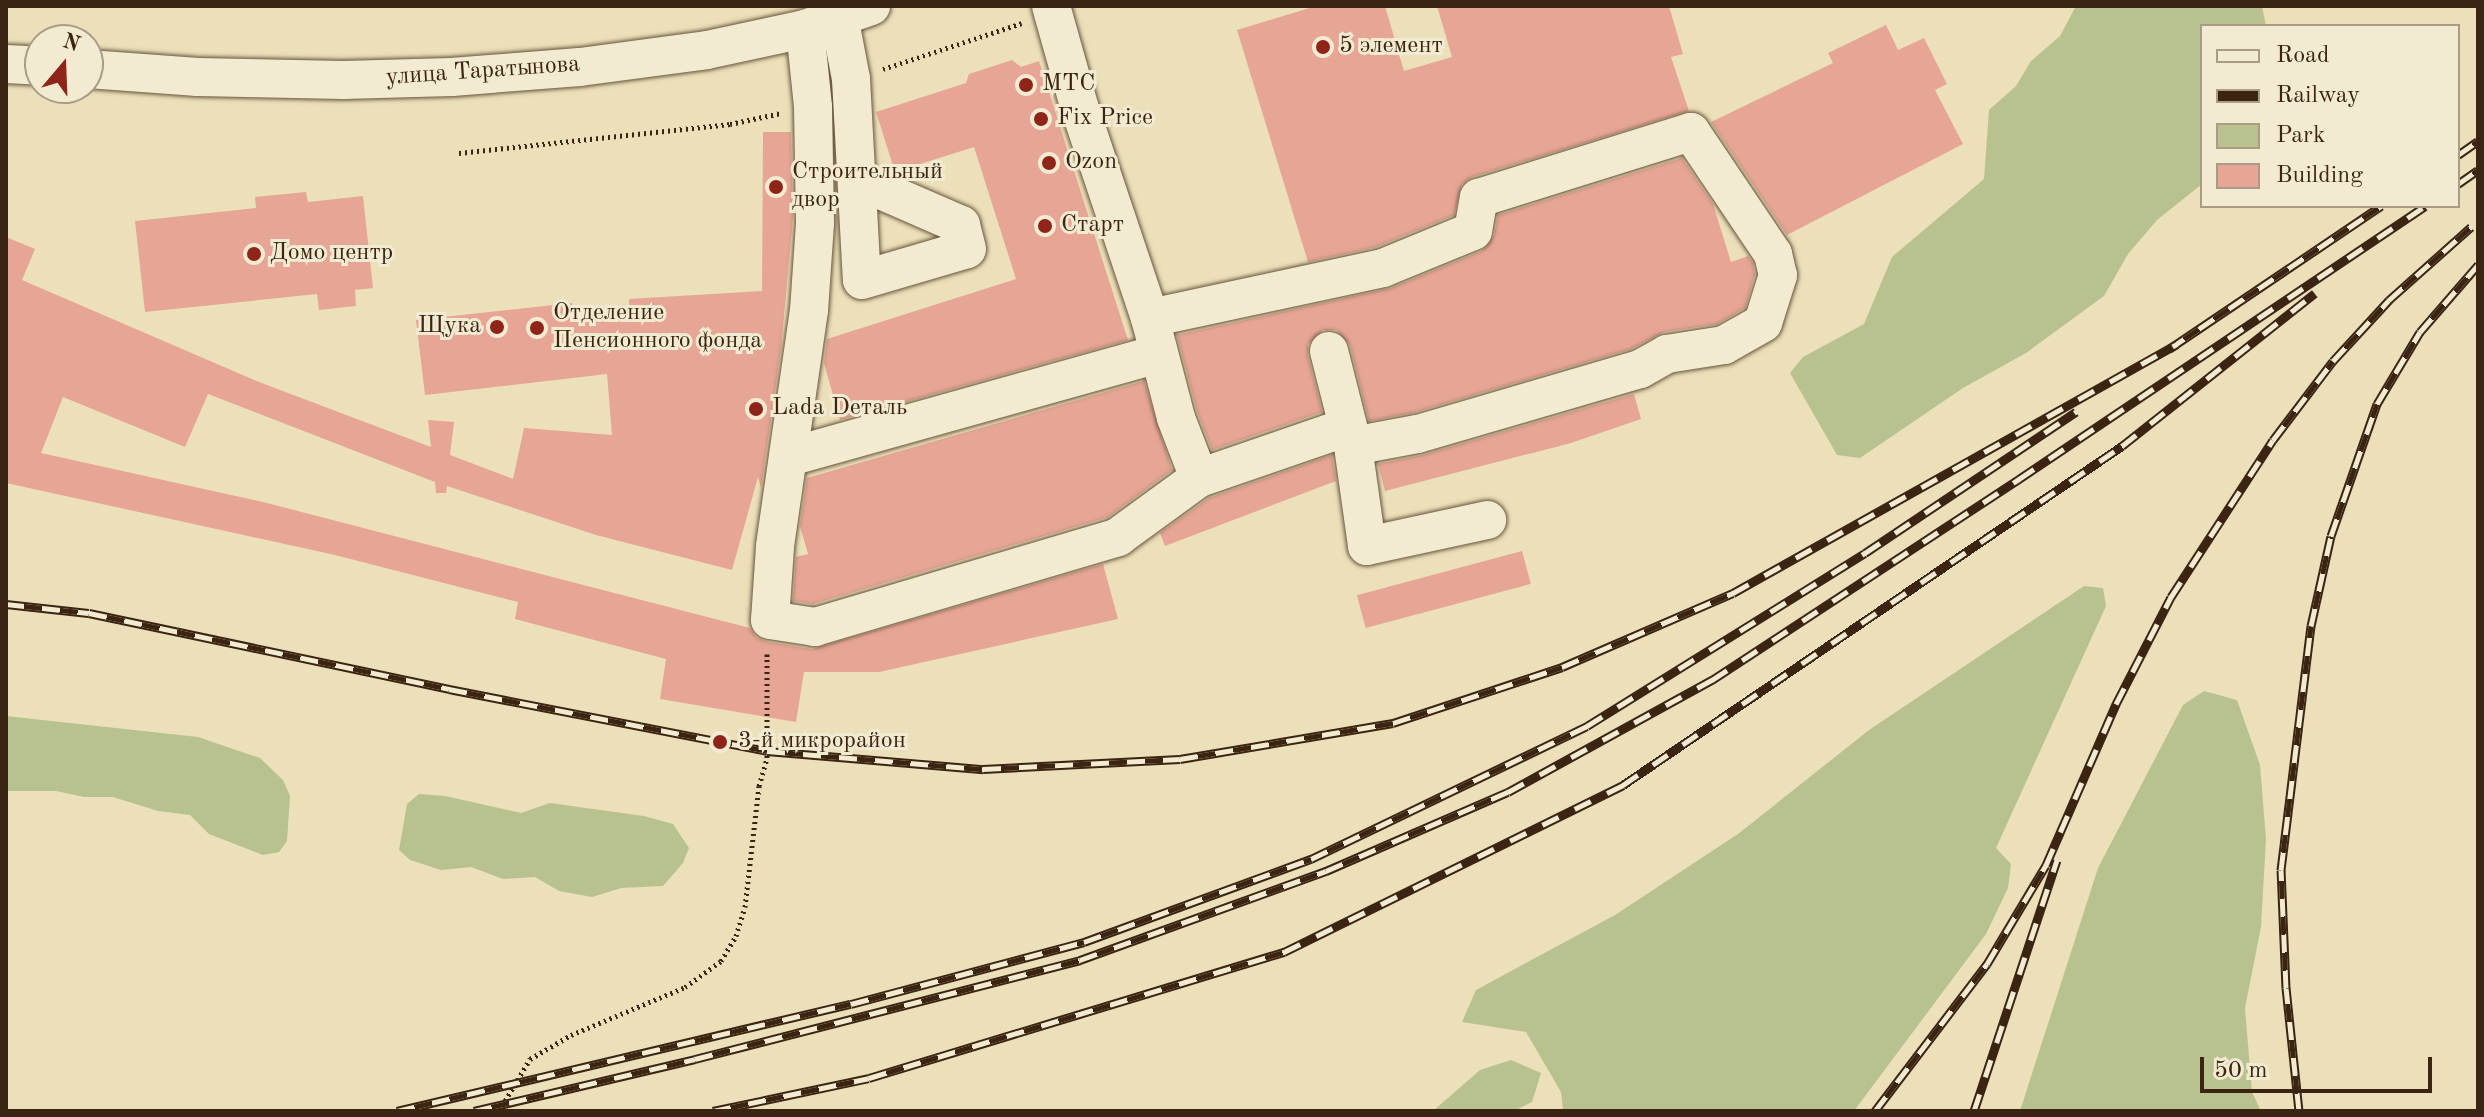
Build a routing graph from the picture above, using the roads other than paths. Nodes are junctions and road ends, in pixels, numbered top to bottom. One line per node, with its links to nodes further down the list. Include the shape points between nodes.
1 (1052, 9): 5 (street)
2 (838, 17): 3 (street, улица Таратынова, via 707,50 594,66 452,77 281,80); 4 (street, via 851,79); 9 (street, via 813,107 810,296)
3 (104, 70)
4 (860, 181)
5 (1150, 318): 7 (street); 8 (street, via 1383,268 1473,231 1479,198 1691,132 1773,254 1778,275 1763,323 1724,345 1667,354 1640,369 1417,434)
6 (1329, 351): 8 (street)
7 (1158, 354): 9 (street); 10 (street)
8 (1350, 436): 10 (street); 11 (street, via 1367,546)
9 (789, 457): 10 (street, via 771,574 770,620 815,627 1118,537)
10 (1199, 478)
11 (1487, 520)

